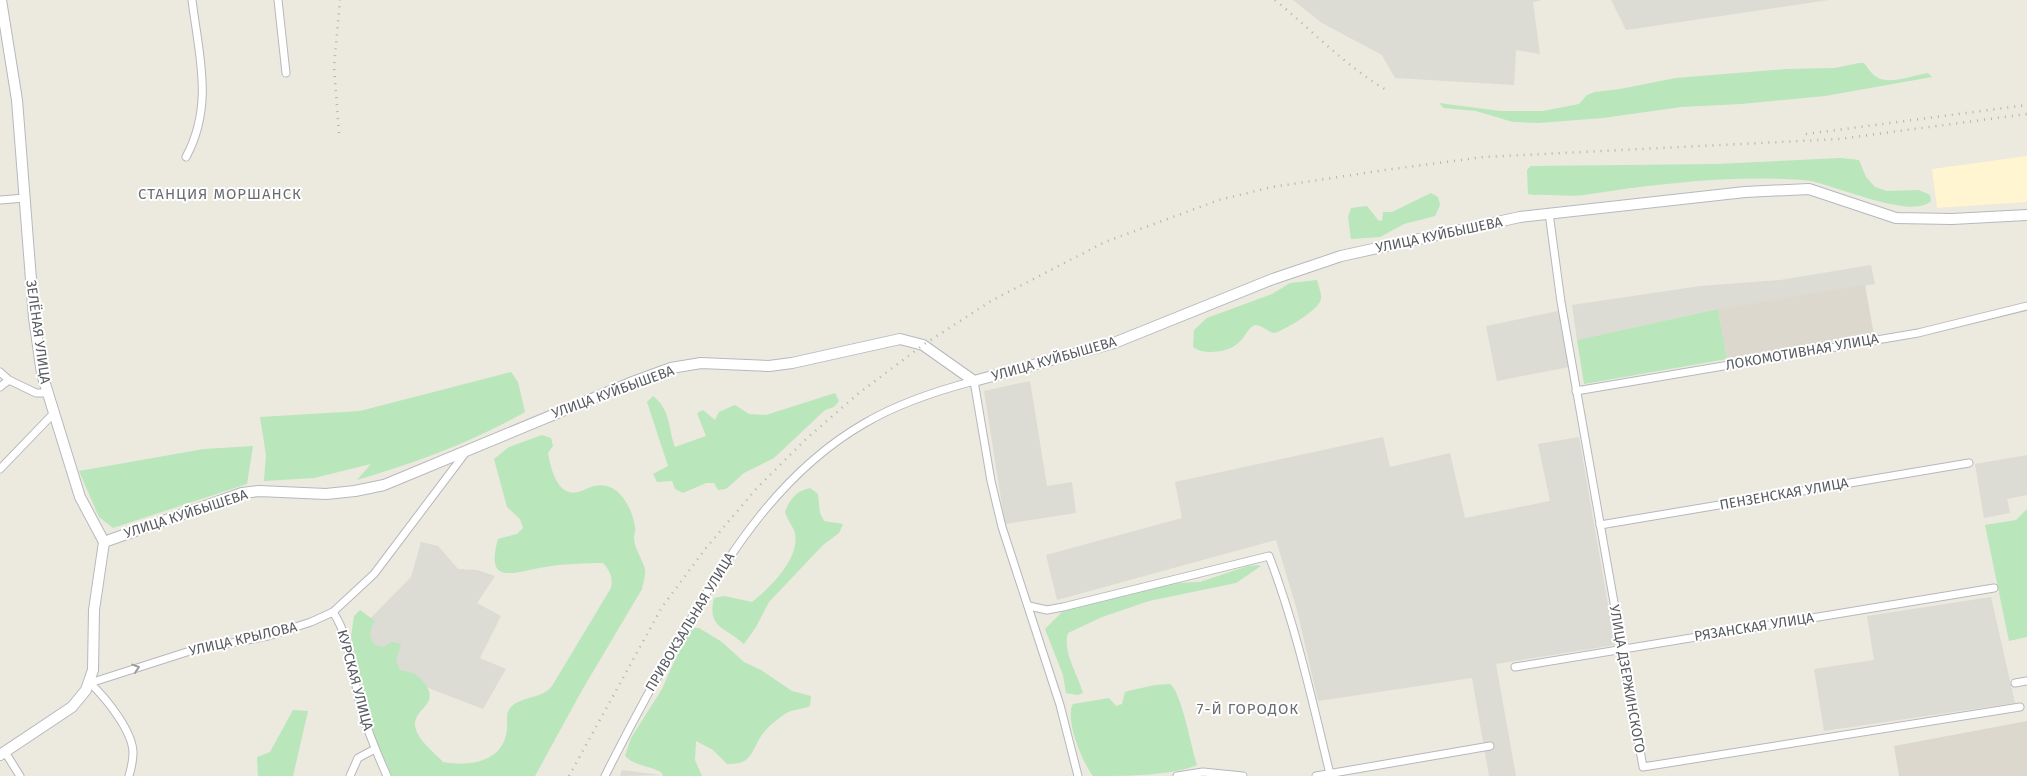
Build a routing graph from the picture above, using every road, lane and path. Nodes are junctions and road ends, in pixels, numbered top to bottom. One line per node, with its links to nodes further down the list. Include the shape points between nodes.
1 (1, 0): 6 (street, ЗЕЛЁНАЯ УЛИЦА, via 17,100)
2 (192, 0): 5 (street, via 203,94 197,138)
3 (278, 0): 4 (street)
4 (286, 73)
5 (186, 158)
6 (24, 198): 7 (street); 16 (street, ЗЕЛЁНАЯ УЛИЦА, via 35,327)
7 (0, 200)
8 (1549, 213): 9 (street, УЛИЦА КУЙБЫШЕВА, via 1745,192 1809,189 1896,218); 13 (street, УЛИЦА КУЙБЫШЕВА, via 1340,256 1273,279 1121,340); 15 (street, УЛИЦА ДЗЕРЖИНСКОГО)
9 (2027, 215)
10 (2027, 306): 15 (street, ЛОКОМОТИВНАЯ УЛИЦА, via 1918,333)
11 (0, 372): 12 (street)
12 (9, 380): 14 (street); 16 (street, via 36,392)
13 (974, 381): 18 (street, УЛИЦА КУЙБЫШЕВА, via 923,345 900,339 777,365 701,363 670,368); 24 (street, via 998,509); 41 (street, ПРИВОКЗАЛЬНАЯ УЛИЦА, via 932,392 864,424 818,456 785,486 720,569 639,708)
14 (0, 387)
15 (1576, 391): 21 (street, УЛИЦА ДЗЕРЖИНСКОГО)
16 (47, 393): 17 (street, ЗЕЛЁНАЯ УЛИЦА)
17 (53, 414): 20 (street); 22 (street, ЗЕЛЁНАЯ УЛИЦА, via 80,497)
18 (468, 449): 22 (street, УЛИЦА КУЙБЫШЕВА, via 384,485 326,494 242,493); 25 (street, УЛИЦА КРЫЛОВА, via 374,574)
19 (1969, 463): 21 (street, ПЕНЗЕНСКАЯ УЛИЦА)
20 (0, 470)
21 (1600, 525): 26 (street, УЛИЦА ДЗЕРЖИНСКОГО)
22 (104, 542): 29 (street, via 94,610)
23 (1994, 588): 26 (street, РЯЗАНСКАЯ УЛИЦА)
24 (1028, 606): 36 (street, via 1047,610 1063,607 1269,556 1299,648); 42 (street, via 1060,705)
25 (333, 612): 29 (street, УЛИЦА КРЫЛОВА, one-way to 25, via 190,651 268,636); 33 (street, КУРСКАЯ УЛИЦА, via 344,634 360,704)
26 (1621, 649): 27 (street, РЯЗАНСКАЯ УЛИЦА); 35 (street, УЛИЦА ДЗЕРЖИНСКОГО)
27 (1515, 667)
28 (2027, 681): 30 (street)
29 (90, 683): 34 (street, via 72,707); 38 (street, via 101,693 128,734 133,753)
30 (2015, 683)
31 (2020, 707): 35 (street, УЛИЦА ДЗЕРЖИНСКОГО)
32 (1490, 746): 36 (street)
33 (375, 749): 39 (street, via 358,758); 40 (street, КУРСКАЯ УЛИЦА)
34 (3, 754): 37 (street)
35 (1643, 767): 46 (street)
36 (1330, 774): 45 (street)
37 (20, 776)
38 (129, 776)
39 (350, 776)
40 (387, 776)
41 (604, 776)
42 (1078, 776)
43 (1177, 776): 44 (street, via 1203,772)
44 (1243, 776)
45 (1316, 776)
46 (1644, 776)

